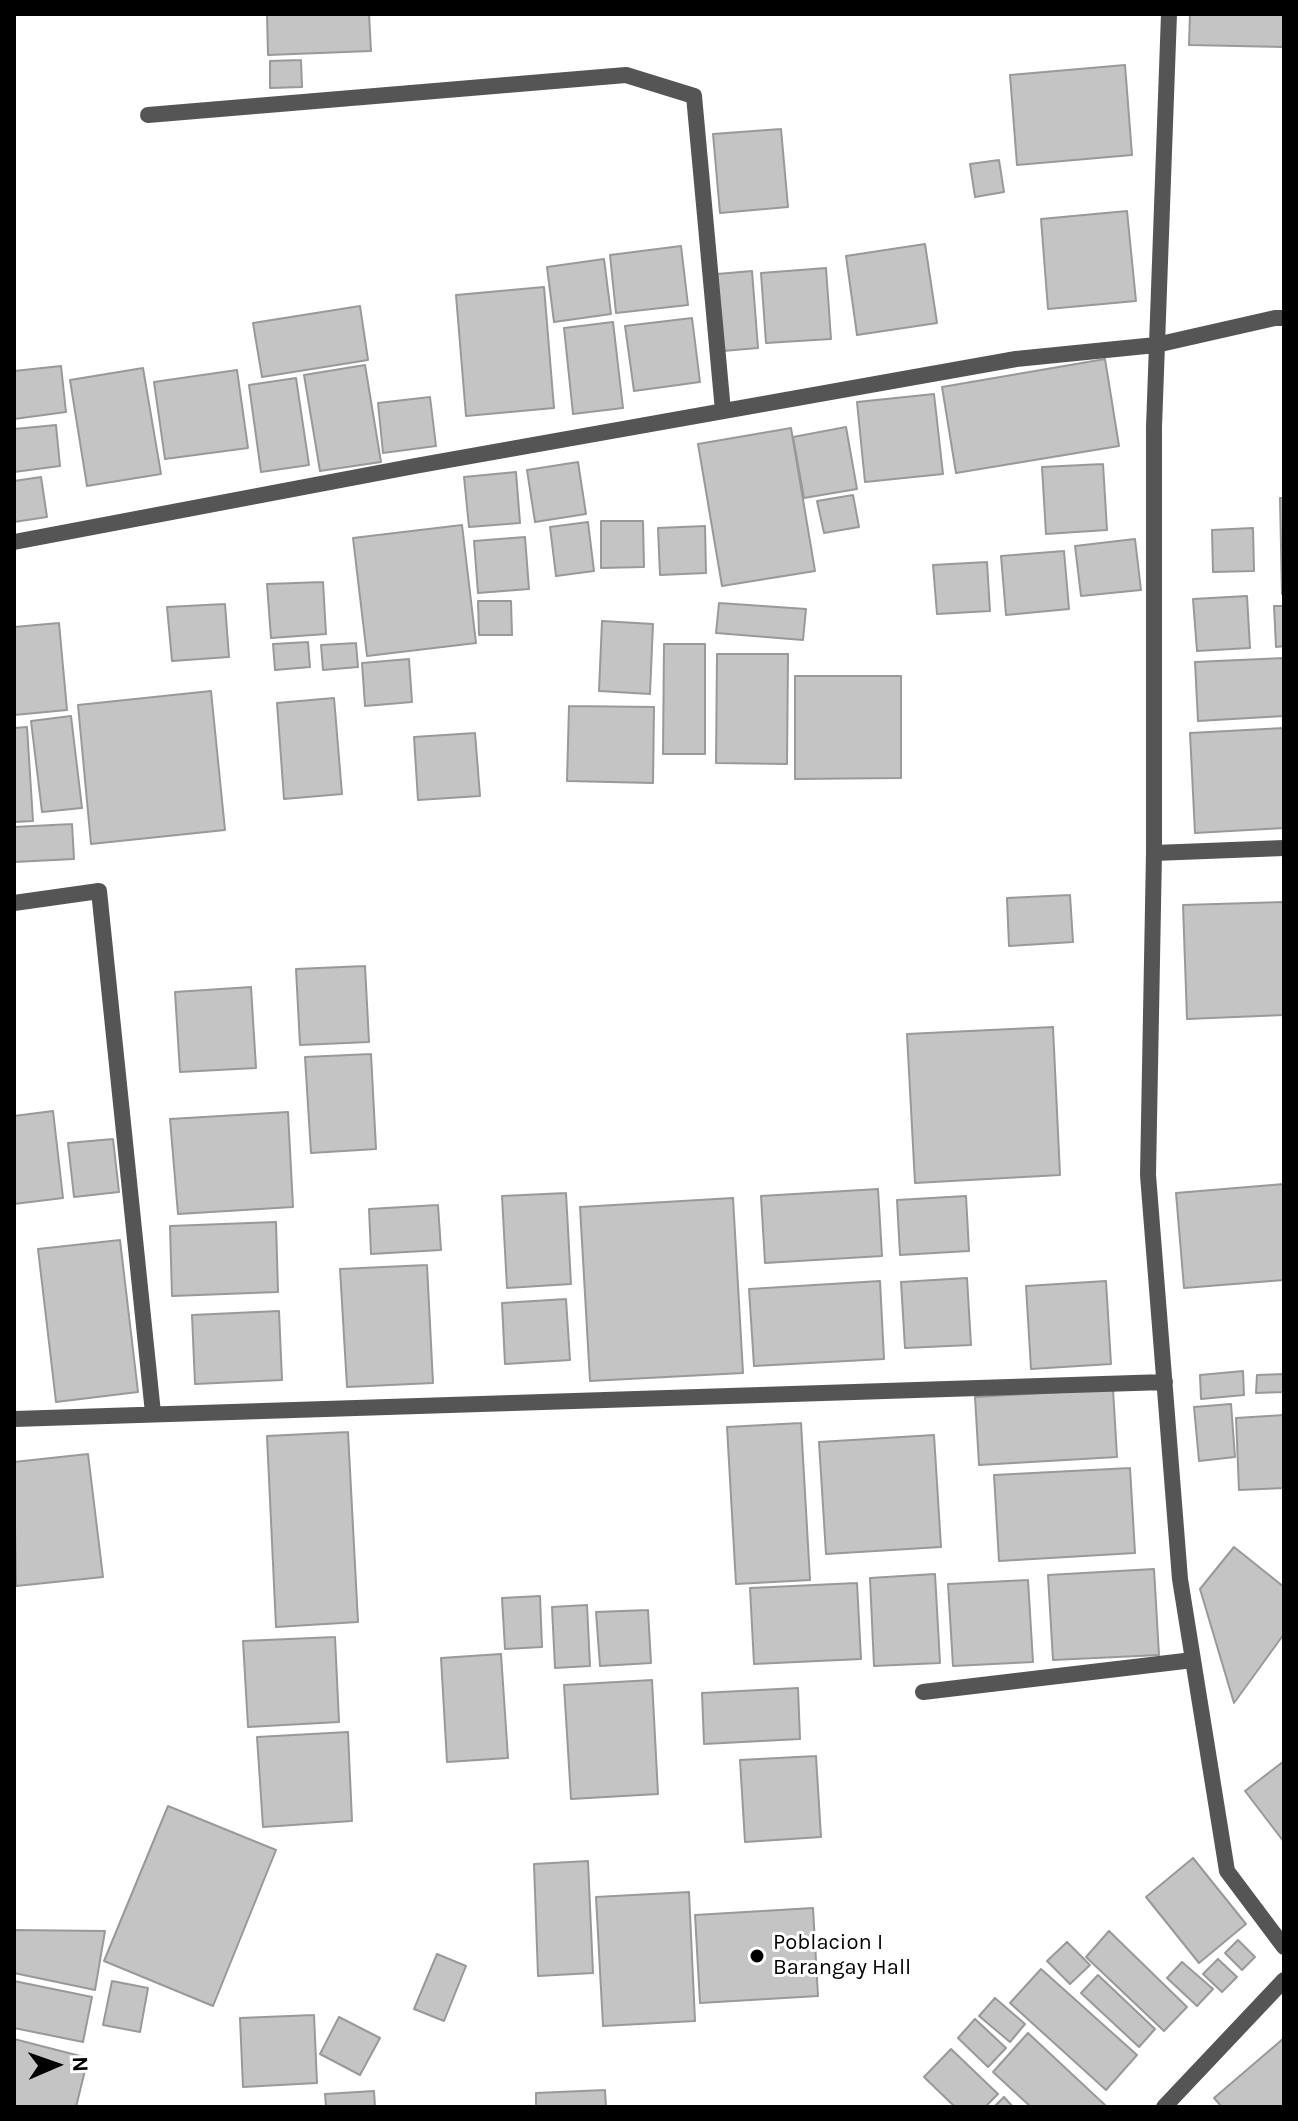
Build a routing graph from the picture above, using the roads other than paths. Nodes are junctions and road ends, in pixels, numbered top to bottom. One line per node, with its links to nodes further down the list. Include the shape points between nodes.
1 (1169, 14): 4 (street)
2 (148, 115): 5 (street, via 626,75 694,96)
3 (1284, 318): 4 (street)
4 (1156, 345): 5 (street, via 1016,359); 8 (street)
5 (723, 411): 6 (street)
6 (14, 542)
7 (1284, 848): 8 (street)
8 (1154, 853): 10 (street, via 1148,1175)
9 (14, 903): 11 (street, via 99,891)
10 (1165, 1382): 11 (street); 13 (street, via 1180,1579)
11 (153, 1413): 12 (street)
12 (14, 1419)
13 (1193, 1660): 14 (street); 15 (street, via 1227,1871)
14 (923, 1692)
15 (1284, 1947)
16 (1284, 1980): 17 (street)
17 (1164, 2107)

